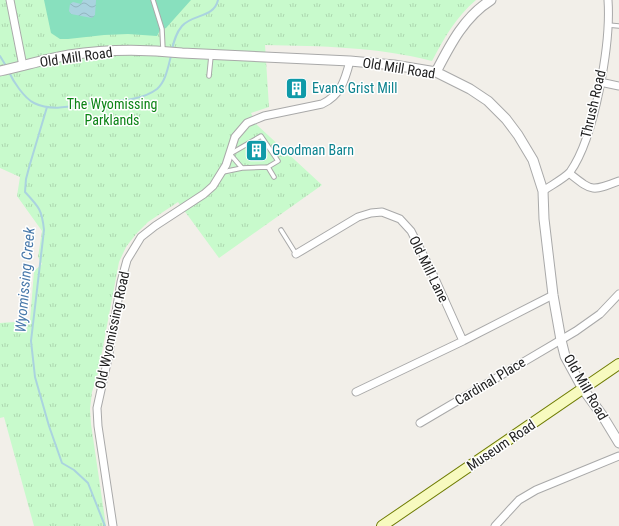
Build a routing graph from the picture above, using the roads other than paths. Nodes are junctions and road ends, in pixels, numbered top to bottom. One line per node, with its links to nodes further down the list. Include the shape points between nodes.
1 (10, 0): 10 (street)
2 (153, 0): 7 (lane, via 162,29)
3 (491, 0): 12 (street, via 476,12 456,35)
4 (608, 0): 5 (street, Thrush Road)
5 (608, 25): 6 (lane); 14 (street, Thrush Road)
6 (619, 26)
7 (164, 52): 8 (street, Old Mill Road); 10 (street, Old Mill Road, via 89,53)
8 (211, 55): 9 (street, Old Mill Road); 13 (lane)
9 (350, 61): 12 (street, Old Mill Road); 16 (street, Old Wyomissing Road, via 342,86 330,100 322,104 264,116 247,123 235,137)
10 (23, 66): 11 (street, Old Mill Road)
11 (5, 70)
12 (436, 72): 23 (street, Old Mill Road, via 470,89 506,119 533,160)
13 (209, 76)
14 (600, 82): 15 (street); 20 (street, Thrush Road, via 587,136)
15 (619, 86)
16 (230, 154): 17 (lane, via 261,136 278,161); 18 (lane); 19 (street, Old Wyomissing Road)
17 (268, 167): 18 (lane); 21 (lane)
18 (242, 168): 19 (lane)
19 (222, 172): 36 (street, Old Wyomissing Road, via 204,194 141,237 127,260 97,408)
20 (569, 173): 22 (street, via 594,189); 23 (street, Thrush Road)
21 (274, 177)
22 (619, 181)
23 (543, 191): 26 (street, Old Mill Road)
24 (281, 230): 25 (lane)
25 (296, 254): 29 (street, Old Mill Lane, via 358,217 382,212 400,219 411,231)
26 (553, 294): 28 (street, Old Mill Road); 29 (street)
27 (619, 294): 28 (street, Cardinal Place, via 600,314)
28 (561, 340): 31 (street, Old Mill Road, via 565,356); 33 (street, Cardinal Place)
29 (463, 341): 32 (street)
30 (619, 364): 31 (main road, Museum Road)
31 (583, 389): 34 (street, Old Mill Road); 37 (main road, Museum Road)
32 (356, 392)
33 (420, 423)
34 (618, 439)
35 (619, 456): 38 (street, via 536,490 519,500)
36 (113, 526)
37 (382, 526)
38 (495, 526)

